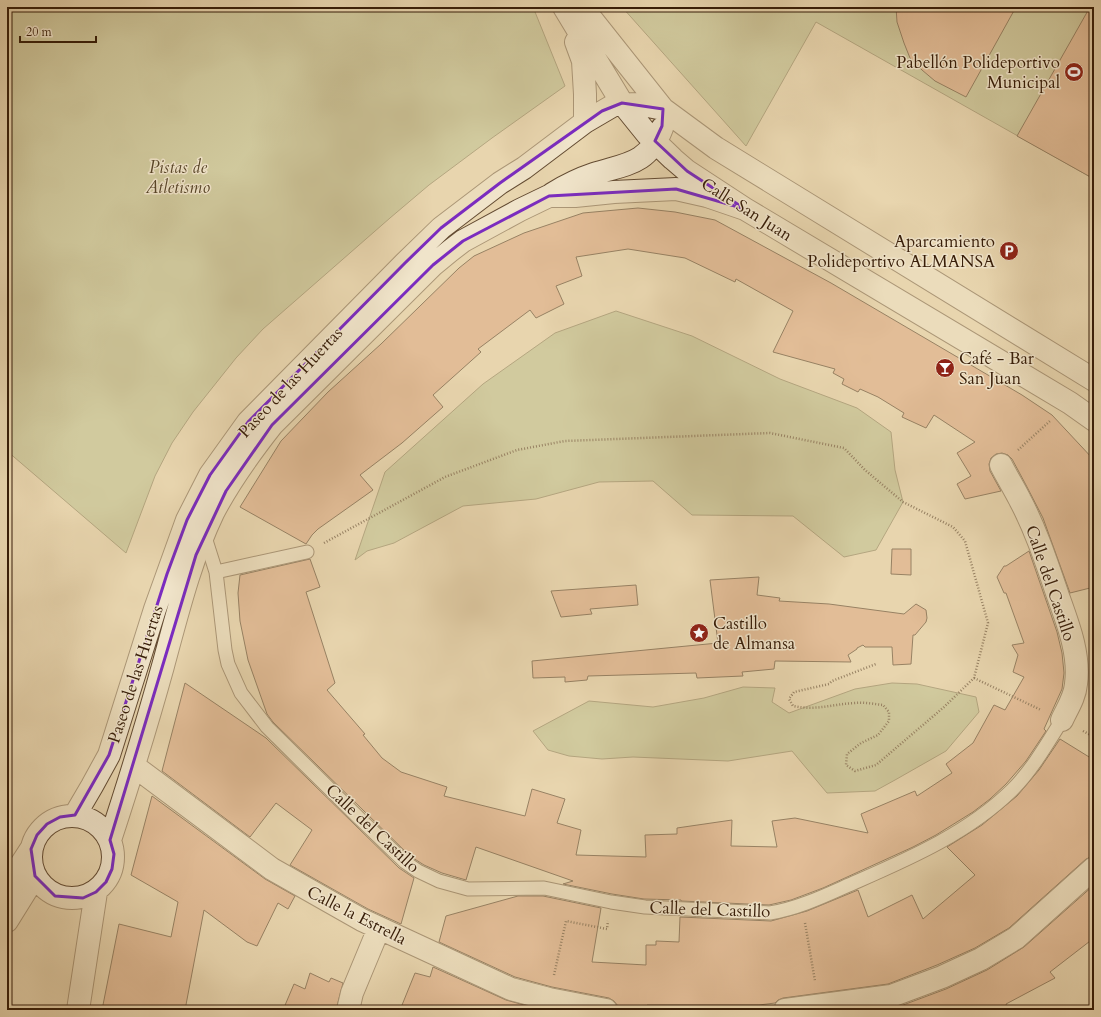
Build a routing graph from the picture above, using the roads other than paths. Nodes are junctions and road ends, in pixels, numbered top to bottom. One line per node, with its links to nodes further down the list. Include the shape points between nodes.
1 (571, 8): 2 (street, Calle San Juan); 3 (street); 4 (street, via 583,61)
2 (622, 103): 3 (street, Paseo de las Huertas); 4 (street, Paseo de las Huertas); 5 (street, Calle San Juan)
3 (663, 109): 5 (street, Paseo de las Huertas, via 662,126); 8 (street, Calle San Juan, via 716,148)
4 (585, 122): 17 (street, Paseo de las Huertas, via 441,228 248,422 227,450 210,475 187,520 155,608 109,755)
5 (655, 142): 6 (street, Paseo de las Huertas, via 647,153 634,162 593,174); 7 (street, Calle San Juan, via 687,171)
6 (549, 196): 7 (street, Paseo de las Huertas, via 676,190 707,196); 12 (street, Paseo de las Huertas, via 463,241 433,265 272,425 232,480)
7 (745, 209): 9 (street, Calle San Juan)
8 (1093, 376): 9 (street, Calle San Juan, via 1080,375 1068,384 1068,398)
9 (1080, 404): 10 (street, Calle San Juan)
10 (1094, 420)
11 (1001, 465): 15 (street, Calle del Castillo, via 1031,526 1063,611 1077,662 1074,695)
12 (204, 534): 14 (lane, Calle del Castillo); 16 (street, Paseo de las Huertas, via 182,598)
13 (308, 552): 14 (lane)
14 (216, 572): 15 (lane, Calle del Castillo, via 228,664 241,693 267,727 405,862 427,876 468,889 544,888 645,907 770,913 790,909 911,857 979,818 1019,782)
15 (1062, 720)
16 (134, 766): 18 (street, Paseo de las Huertas); 25 (street, Calle la Estrella, via 272,869)
17 (75, 816): 18 (street, via 89,819 101,828); 19 (street, via 60,817 47,824 37,835)
18 (110, 840): 23 (street, via 114,854 112,869 106,882)
19 (31, 849): 21 (street, via 31,863); 22 (street)
20 (1094, 868): 26 (street, via 1029,927 1005,944)
21 (35, 876): 23 (street, via 44,888 55,896 83,898); 24 (street)
22 (7, 886)
23 (96, 892): 27 (street)
24 (7, 922)
25 (379, 928): 28 (street, via 352,993); 29 (street, Calle la Estrella, via 511,989)
26 (893, 1003): 30 (street, via 819,1005)
27 (78, 1010)
28 (348, 1010)
29 (606, 1010)
30 (785, 1010)

